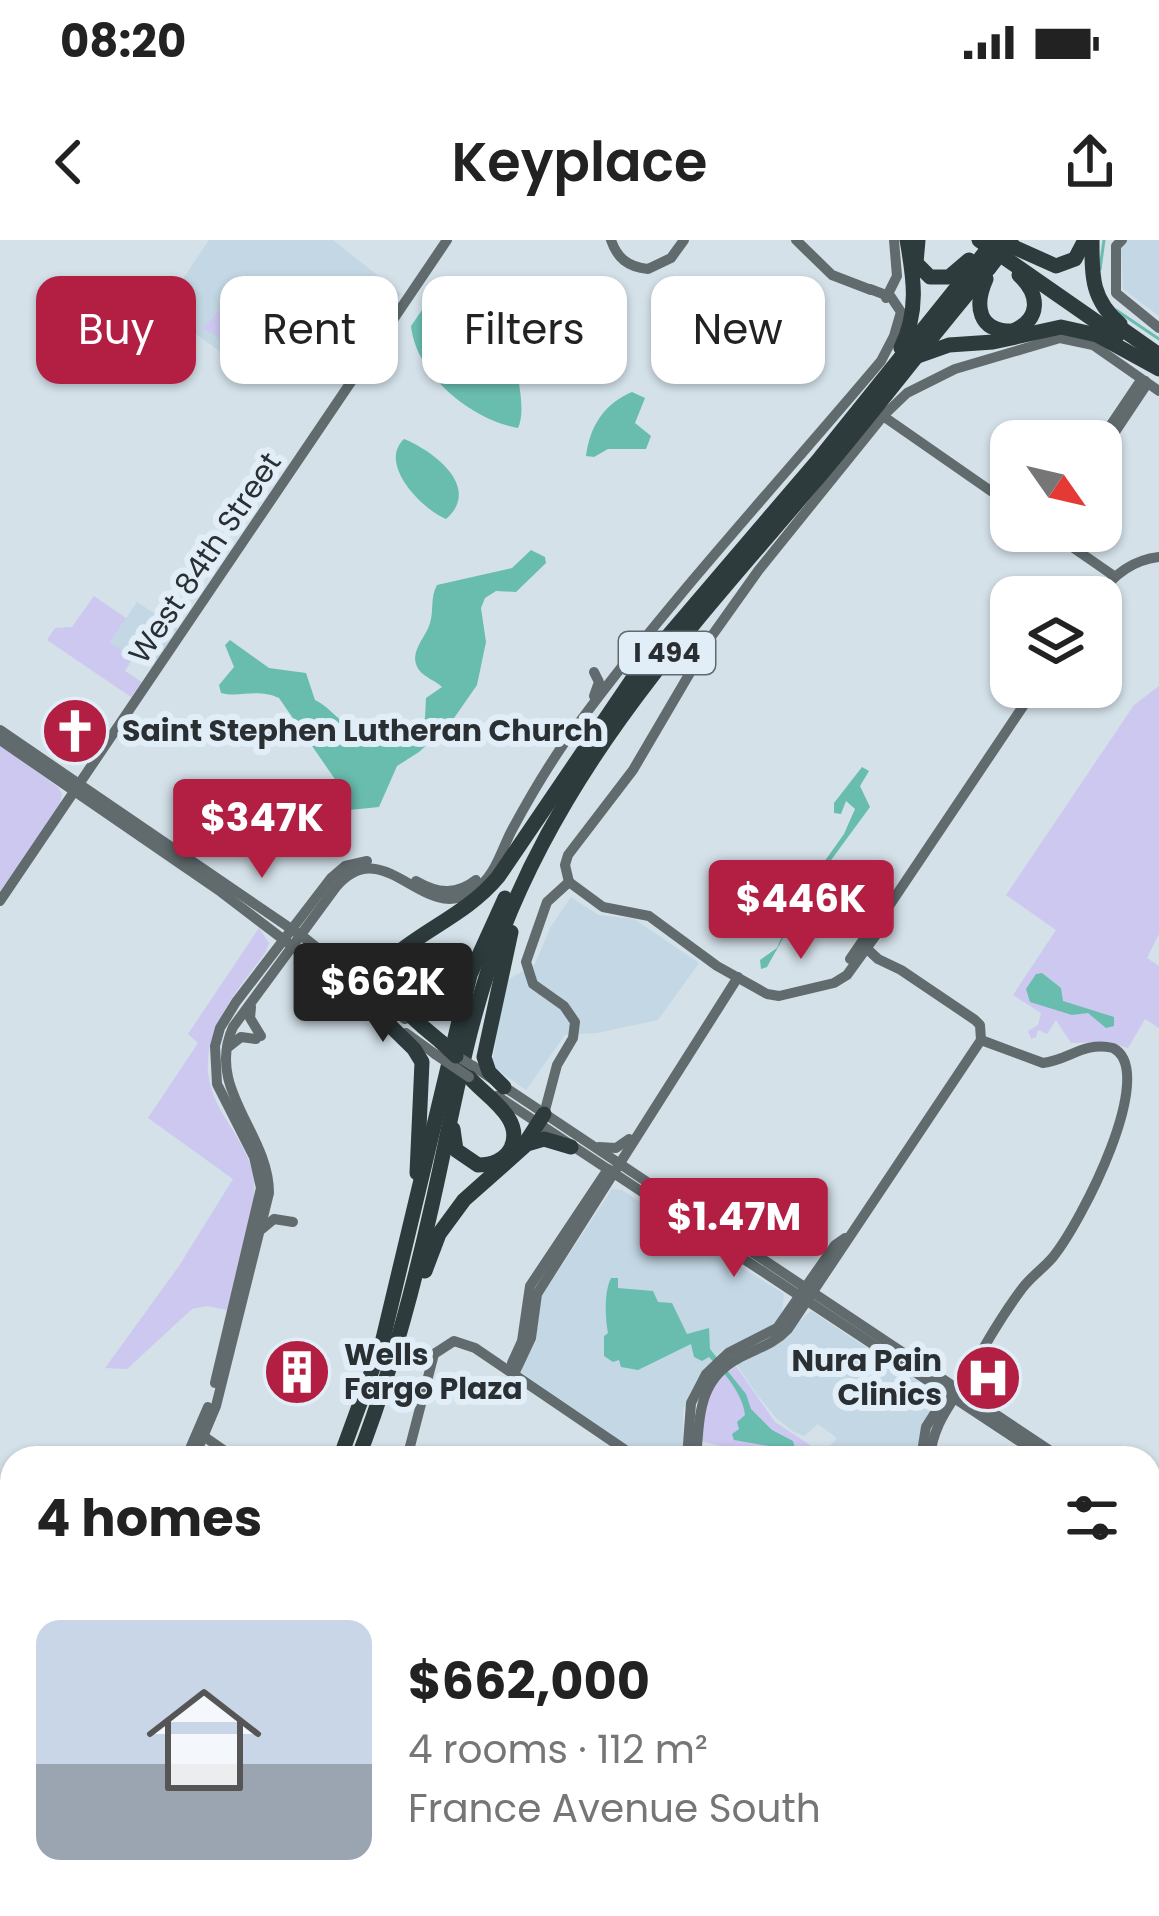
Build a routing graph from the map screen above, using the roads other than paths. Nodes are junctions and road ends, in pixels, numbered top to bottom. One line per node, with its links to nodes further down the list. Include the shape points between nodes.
1 (447, 240): 28 (street, West 84th Street)
2 (611, 240): 3 (street, via 626,263 643,268 660,266)
3 (684, 240)
4 (796, 240): 10 (street, via 832,275)
5 (918, 240): 9 (highway, via 916,263 934,278)
6 (1089, 240): 9 (highway, via 1075,259 1055,266); 12 (highway, via 1100,304)
7 (1122, 240): 11 (street, via 1116,293)
8 (899, 243): 10 (street); 16 (highway, via 916,293 912,322)
9 (989, 248): 9 (highway, via 1035,298 1033,315 1013,332 980,316); 12 (highway); 13 (highway, I 494); 14 (highway); 16 (highway, I 494)
10 (885, 296): 27 (street, via 898,323 880,361)
11 (1159, 328)
12 (1152, 350)
13 (916, 356): 14 (highway, via 1061,327 1097,335); 37 (highway, I 494, via 642,684)
14 (1159, 367)
15 (1144, 381): 17 (street); 18 (street, via 1093,345 1048,339 927,381); 19 (street); 20 (street)
16 (881, 383): 32 (highway, I 494, via 650,656)
17 (1159, 391)
18 (883, 416): 21 (street); 38 (street, via 720,623 633,770 568,855)
19 (1114, 420)
20 (1122, 422)
21 (990, 490)
22 (1079, 552): 24 (street)
23 (1159, 557): 24 (street)
24 (1114, 576)
25 (594, 672): 27 (street, via 598,690)
26 (1022, 708): 43 (street)
27 (580, 720): 40 (street, via 489,876 467,895 434,898 377,868 351,872)
28 (115, 734): 30 (street, West 84th Street); 31 (street, via 81,770)
29 (3, 736): 31 (street); 33 (street)
30 (100, 758): 34 (street, West 84th Street); 36 (street, via 92,785)
31 (54, 768): 34 (street)
32 (568, 772): 50 (highway, via 485,892 406,943); 54 (highway, I 494, via 485,935)
33 (61, 782): 34 (street); 35 (street)
34 (78, 789): 35 (street, West 84th Street); 36 (street); 41 (street)
35 (65, 807): 39 (street, West 84th Street)
36 (128, 818): 41 (street)
37 (528, 871): 54 (highway, I 494); 59 (highway, via 484,1058)
38 (569, 882): 44 (street, via 603,907 649,916); 58 (street, via 547,902 526,962 530,980 574,1022)
39 (0, 901)
40 (308, 917): 41 (street); 42 (street); 46 (street)
41 (269, 920): 42 (street); 45 (street)
42 (293, 938): 45 (street); 46 (street); 48 (street)
43 (864, 945): 49 (street, via 822,982 775,992); 53 (street, via 975,1020)
44 (703, 953): 47 (street); 49 (street)
45 (272, 955): 81 (street, via 215,1046 217,1084 261,1188)
46 (324, 961): 48 (street); 50 (street)
47 (717, 966): 49 (street); 51 (street)
48 (276, 969): 52 (street)
49 (743, 980): 51 (street)
50 (364, 995): 54 (street); 73 (highway, via 423,1066)
51 (729, 997): 63 (street)
52 (253, 1000): 55 (street); 55 (street, via 258,1038 241,1037)
53 (981, 1040): 56 (street, via 1043,1063 1077,1048 1112,1048); 74 (street)
54 (449, 1048): 54 (highway, via 395,994 399,967 420,952 444,956 458,971); 57 (street, bridge); 57 (street, bridge); 57 (highway, via 453,1138 464,1158 488,1165 512,1147 513,1125); 73 (highway, I 494); 77 (highway, I 494, via 425,1236)
55 (225, 1051): 72 (street, via 230,1090 269,1177)
56 (1140, 1070)
57 (471, 1072): 59 (street); 61 (street)
58 (552, 1086): 60 (street, via 534,1100); 61 (street); 62 (street)
59 (504, 1087): 60 (street)
60 (520, 1098): 61 (street)
61 (538, 1118): 62 (street); 65 (street); 66 (highway)
62 (566, 1130): 65 (street)
63 (632, 1140): 65 (street, via 616,1148); 68 (street); 69 (street)
64 (1129, 1142): 79 (street)
65 (579, 1145): 66 (highway, via 539,1138); 67 (street); 68 (street)
66 (517, 1154): 77 (highway, via 445,1225)
67 (589, 1159): 68 (street); 70 (street)
68 (613, 1167): 69 (street); 70 (street)
69 (640, 1185): 70 (street); 74 (street)
70 (596, 1193): 75 (street, via 530,1286); 78 (street, via 537,1294 531,1338)
71 (292, 1222): 72 (street, via 274,1219)
72 (260, 1232): 80 (street)
73 (409, 1239): 85 (highway, I 494)
74 (806, 1295): 79 (street); 89 (street, via 776,1341 716,1369)
75 (519, 1352): 76 (street, via 500,1361); 78 (street)
76 (486, 1355): 78 (street); 87 (street, via 454,1341 434,1354)
77 (392, 1358): 86 (highway, I 494)
78 (510, 1372): 88 (street)
79 (953, 1392): 90 (street); 91 (street); 92 (street)
80 (213, 1417): 81 (street); 84 (street)
81 (201, 1438): 82 (street); 83 (street)
82 (197, 1446)
83 (212, 1446)
84 (220, 1446)
85 (344, 1446)
86 (362, 1446)
87 (410, 1446)
88 (619, 1446)
89 (694, 1446)
90 (929, 1446)
91 (1028, 1446)
92 (1041, 1446)

